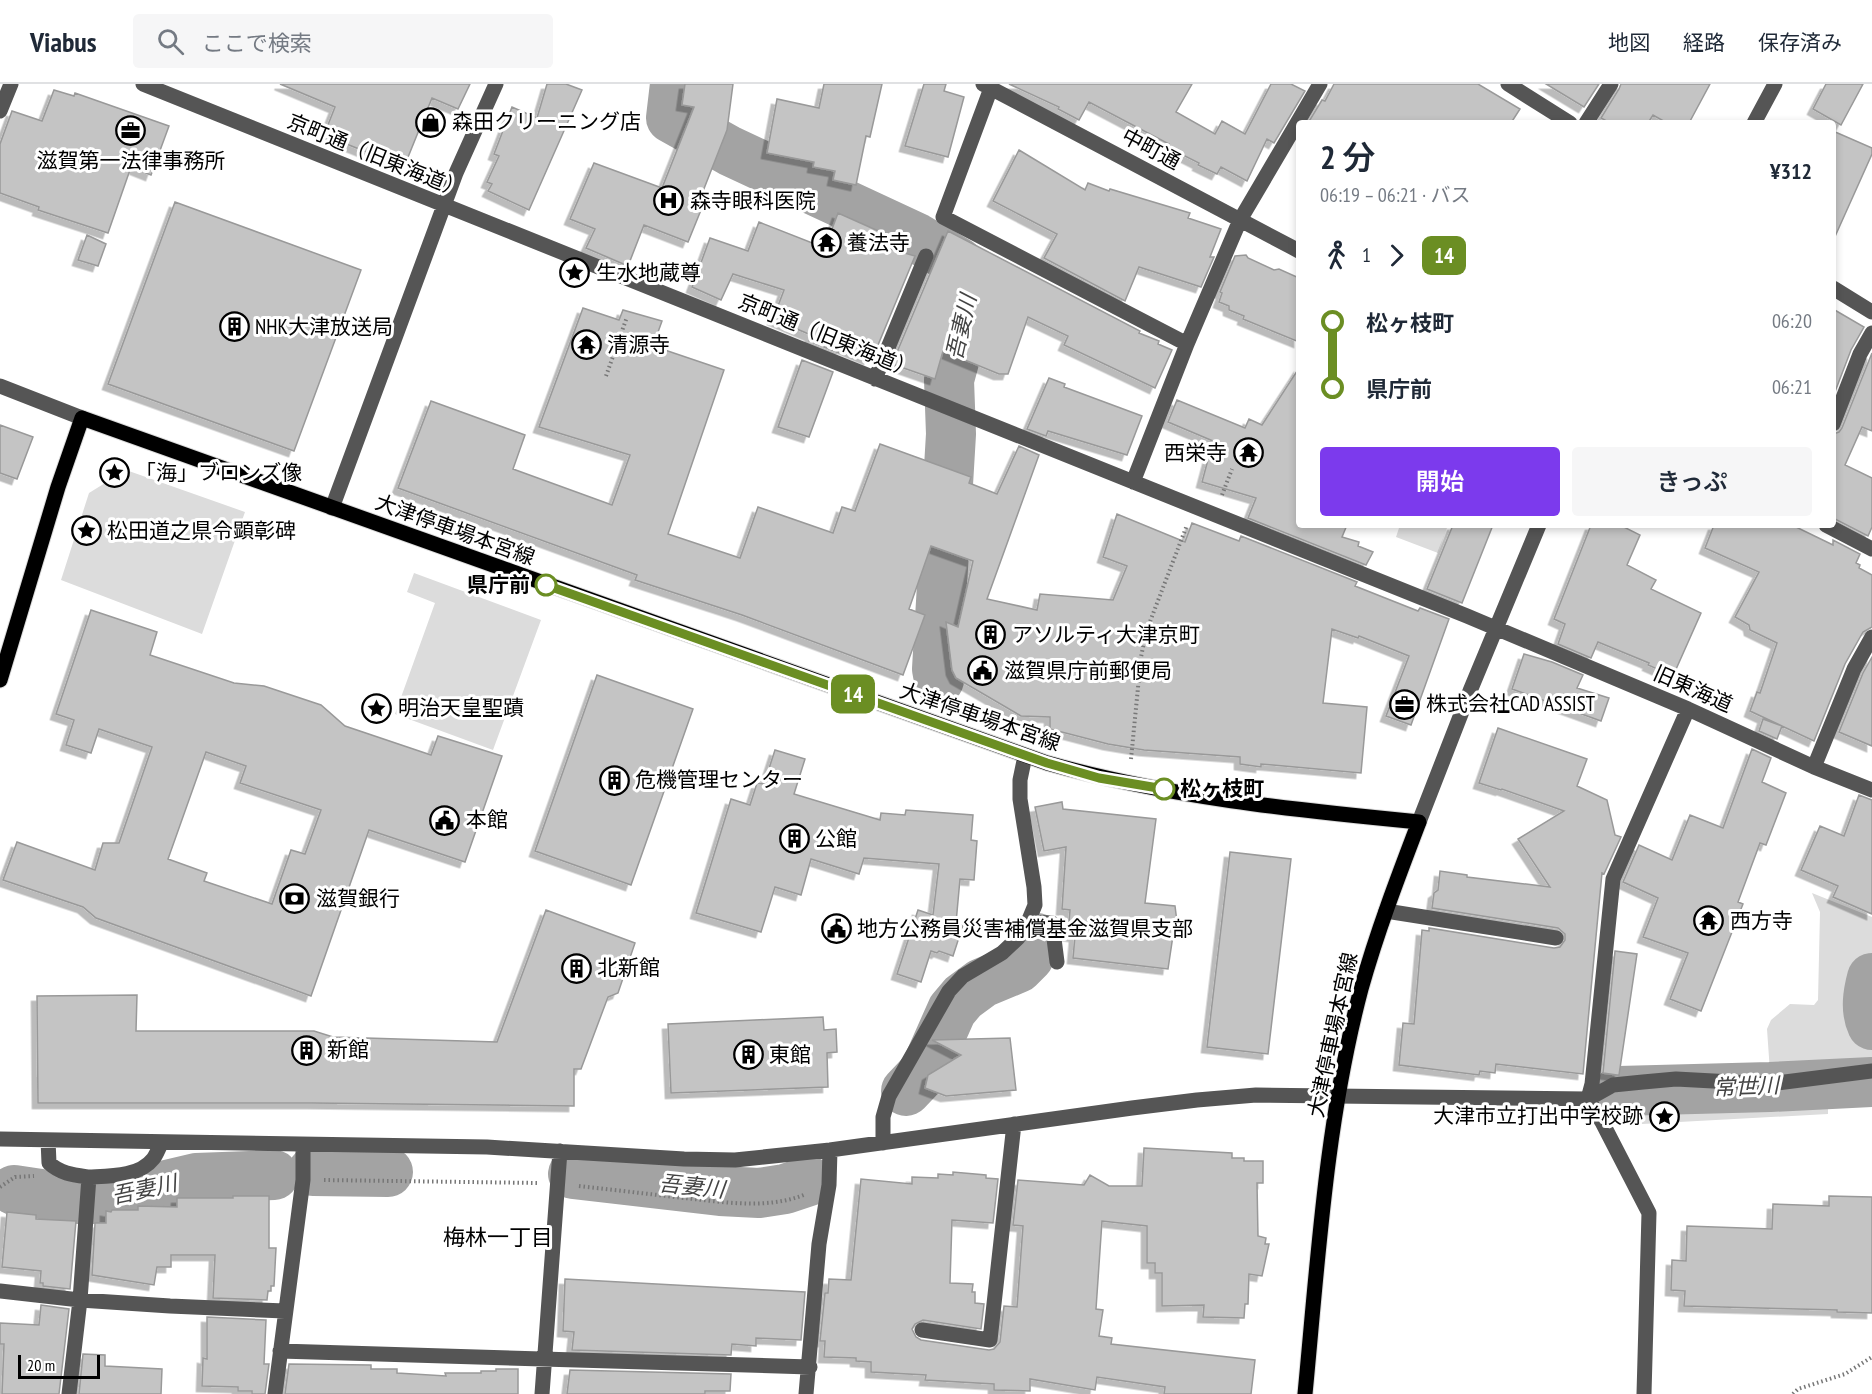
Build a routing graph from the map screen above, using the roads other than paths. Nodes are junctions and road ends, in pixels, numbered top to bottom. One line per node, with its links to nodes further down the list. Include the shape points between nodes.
1 (11, 84): 9 (street)
2 (143, 84): 15 (street, 京町通（旧東海道）)
3 (496, 84): 15 (street)
4 (1320, 84): 10 (street)
5 (1508, 84): 11 (street)
6 (1611, 84): 12 (street)
7 (1775, 84): 13 (street)
8 (987, 86): 16 (street, 中町通); 22 (street, via 943,217)
9 (0, 111)
10 (1299, 120)
11 (1565, 120)
12 (1588, 120)
13 (1756, 120)
14 (1296, 125): 16 (street)
15 (444, 206): 23 (street, 京町通（旧東海道）); 28 (street)
16 (1240, 220): 17 (street, 中町通); 22 (street)
17 (1296, 249)
18 (926, 256): 23 (street)
19 (1836, 290): 20 (street)
20 (1872, 312)
21 (1872, 333): 25 (street)
22 (1187, 344): 27 (street)
23 (875, 378): 27 (street, 京町通（旧東海道）)
24 (0, 386): 26 (street)
25 (1836, 416)
26 (82, 418): 28 (main road, 大津停車場本宮線); 34 (main road)
27 (1133, 482): 32 (street, 京町通（旧東海道）)
28 (332, 508): 37 (main road, 大津停車場本宮線)
29 (1538, 528): 32 (street)
30 (1832, 528): 31 (street)
31 (1872, 549)
32 (1496, 628): 36 (street, 旧東海道); 40 (street)
33 (1872, 637): 38 (street, via 1854,669)
34 (5, 643): 35 (main road)
35 (0, 680)
36 (1688, 709): 38 (street, 旧東海道); 47 (street, via 1613,879)
37 (1025, 756): 40 (main road, 大津停車場本宮線, via 1128,784 1315,812); 42 (street, via 1020,799 1035,896)
38 (1814, 766): 39 (street, 旧東海道)
39 (1872, 790)
40 (1419, 822): 41 (main road, 大津停車場本宮線)
41 (1386, 911): 43 (street); 46 (main road, 大津停車場本宮線, via 1361,990)
42 (1028, 922): 44 (street, via 1052,923); 52 (street, via 1002,953 963,976 949,991 889,1096 883,1117)
43 (1556, 938)
44 (1057, 962)
45 (1872, 1071): 47 (street, via 1768,1084 1676,1079 1612,1085)
46 (1339, 1095): 47 (street); 48 (street, via 1197,1100); 68 (main road, 大津停車場本宮線, via 1325,1191)
47 (1588, 1100): 69 (street, via 1649,1213)
48 (1014, 1124): 52 (street); 60 (street, via 990,1340)
49 (0, 1139): 50 (street)
50 (48, 1140): 51 (street); 56 (street, via 50,1163 57,1170)
51 (162, 1142): 53 (street); 56 (street, via 147,1165)
52 (883, 1143): 54 (street)
53 (303, 1145): 55 (street); 59 (street)
54 (830, 1150): 55 (street, via 735,1160); 63 (street)
55 (560, 1151): 62 (street)
56 (89, 1183): 58 (street)
57 (0, 1291): 58 (street)
58 (80, 1300): 59 (street); 64 (street)
59 (285, 1311): 61 (street)
60 (921, 1330)
61 (280, 1351): 62 (street); 65 (street)
62 (543, 1358): 63 (street); 66 (street)
63 (810, 1367): 67 (street)
64 (69, 1394)
65 (275, 1394)
66 (542, 1394)
67 (806, 1394)
68 (1305, 1394)
69 (1644, 1394)

